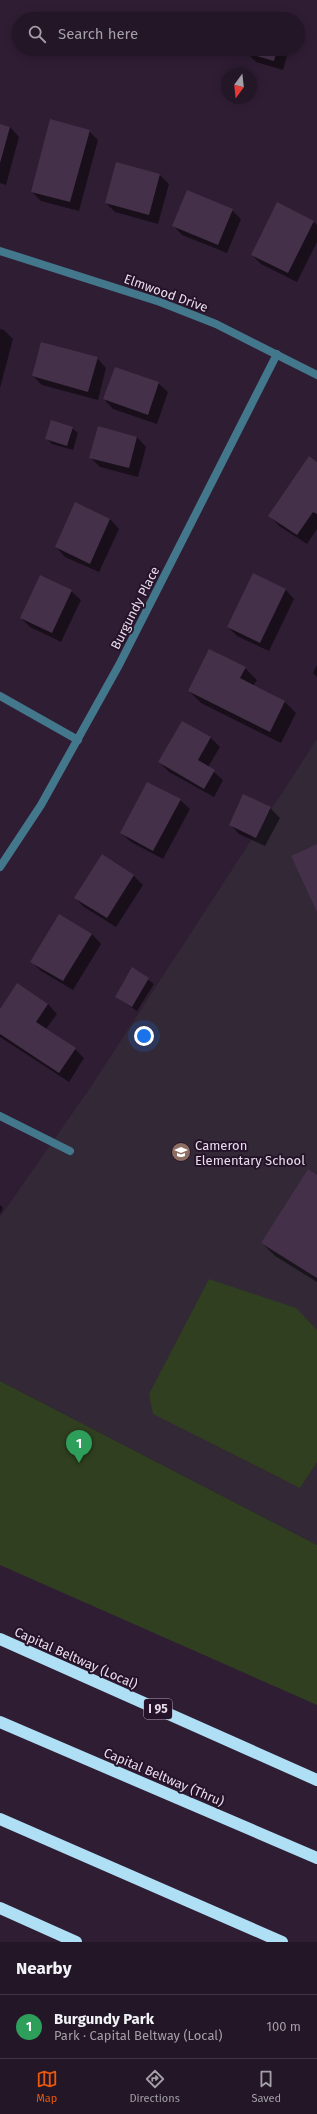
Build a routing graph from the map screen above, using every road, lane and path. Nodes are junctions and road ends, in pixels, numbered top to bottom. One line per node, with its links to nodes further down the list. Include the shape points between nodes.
1 (0, 250): 2 (street, Elmwood Drive, via 160,302 216,324)
2 (278, 354): 3 (street, Elmwood Drive); 5 (street, Burgundy Place)
3 (317, 375)
4 (0, 696): 5 (street)
5 (78, 740): 6 (street, Burgundy Place, via 41,805)
6 (0, 867)
7 (0, 1116): 8 (street)
8 (70, 1151)
9 (0, 1639): 11 (highway, Capital Beltway (Local) / I 95)
10 (0, 1722): 13 (highway, Capital Beltway (Thru))
11 (317, 1780)
12 (0, 1819): 16 (highway)
13 (317, 1858)
14 (0, 1908): 15 (highway)
15 (76, 1942)
16 (282, 1942)

